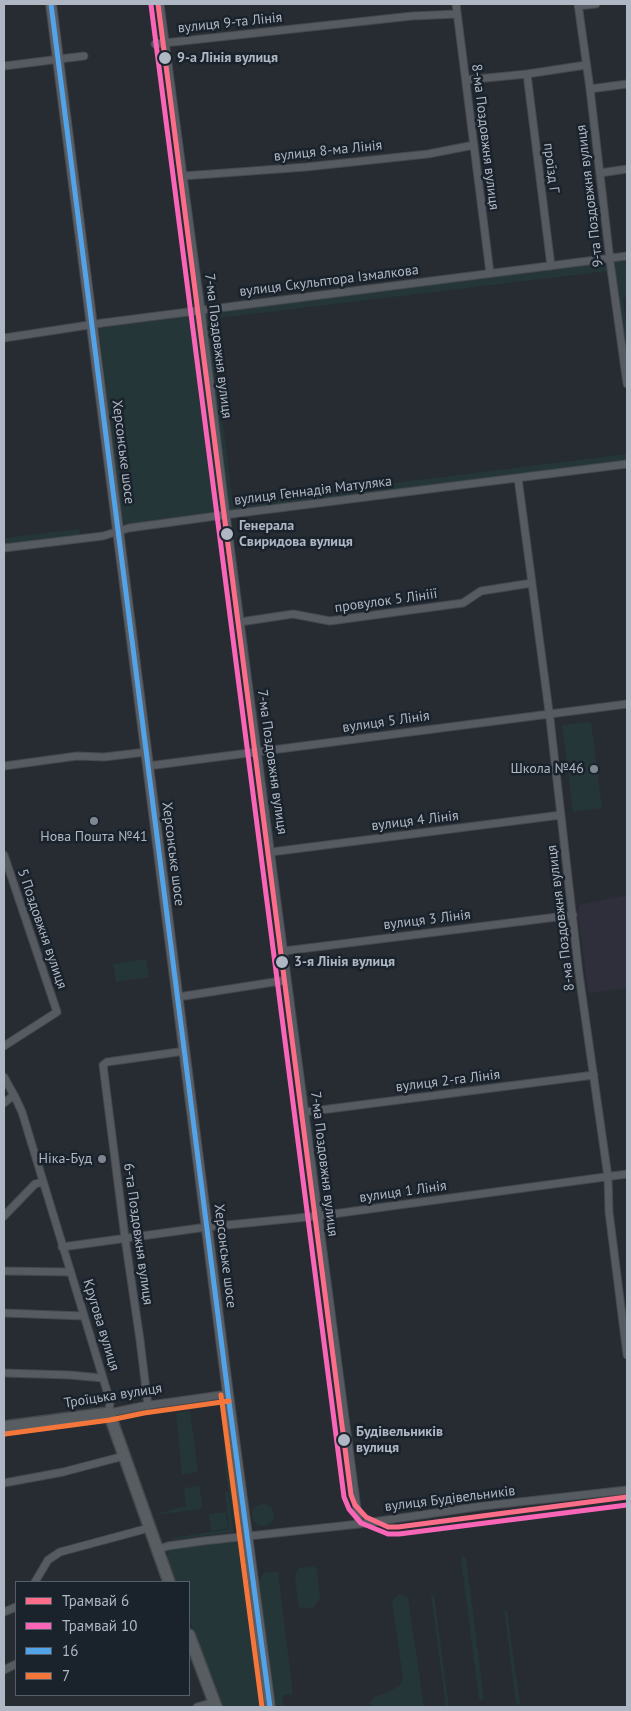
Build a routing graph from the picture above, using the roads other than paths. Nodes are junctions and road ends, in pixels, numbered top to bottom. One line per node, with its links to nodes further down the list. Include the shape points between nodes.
1 (51, 4): 10 (main road, Херсонське шосе)
2 (160, 4): 7 (street, 7-ма Поздовжня вулиця)
3 (456, 4): 6 (street, 8-ма Поздовжня вулиця)
4 (596, 4): 5 (street)
5 (578, 5): 11 (street, 9-та Поздовжня вулиця)
6 (457, 14): 7 (street, вулиця 9-та Лінія); 14 (street, 8-ма Поздовжня вулиця)
7 (164, 43): 8 (street, вулиця 9-та Лінія); 20 (street, 7-ма Поздовжня вулиця)
8 (155, 44)
9 (84, 56): 10 (street)
10 (58, 59): 12 (street); 26 (main road, Херсонське шосе)
11 (586, 65): 13 (street); 16 (street, 9-та Поздовжня вулиця)
12 (4, 66)
13 (527, 74): 14 (street); 23 (street, проїзд Г)
14 (466, 80): 17 (street, 8-ма Поздовжня вулиця)
15 (627, 84): 16 (street)
16 (590, 88): 19 (street, 9-та Поздовжня вулиця)
17 (474, 145): 20 (street, вулиця 8-ма Лінія, via 428,154 306,167); 24 (street, 8-ма Поздовжня вулиця)
18 (627, 169): 19 (street)
19 (600, 173): 22 (street, 9-та Поздовжня вулиця)
20 (183, 176): 25 (street, 7-ма Поздовжня вулиця)
21 (627, 256): 22 (street, вулиця Скульптора Ізмалкова)
22 (611, 258): 23 (street, вулиця Скульптора Ізмалкова); 28 (street, 9-та Поздовжня вулиця)
23 (551, 266): 24 (street, вулиця Скульптора Ізмалкова)
24 (490, 273): 25 (street, вулиця Скульптора Ізмалкова)
25 (201, 310): 26 (street, вулиця Скульптора Ізмалкова); 31 (street, 7-ма Поздовжня вулиця)
26 (93, 324): 27 (street, вулиця Скульптора Ізмалкова); 32 (main road, Херсонське шосе)
27 (4, 338)
28 (627, 384)
29 (627, 464): 30 (street, вулиця Геннадія Матуляка)
30 (518, 478): 31 (street, вулиця Геннадія Матуляка); 34 (street, 8-ма Поздовжня вулиця)
31 (226, 515): 32 (street, вулиця Геннадія Матуляка); 35 (street, 7-ма Поздовжня вулиця)
32 (119, 531): 33 (street, вулиця Геннадія Матуляка, via 103,536); 38 (main road, Херсонське шосе)
33 (4, 548)
34 (532, 582): 35 (street, провулок 5 Лініії, via 481,591 463,603 330,621 293,614); 37 (street, 8-ма Поздовжня вулиця)
35 (240, 622): 39 (street, 7-ма Поздовжня вулиця)
36 (627, 704): 37 (street, вулиця 5 Лінія)
37 (548, 713): 39 (street, вулиця 5 Лінія); 42 (street, 8-ма Поздовжня вулиця)
38 (146, 752): 40 (street, via 104,758 78,756); 41 (main road, Херсонське шосе)
39 (258, 752): 41 (street, вулиця 5 Лінія); 43 (street, 7-ма Поздовжня вулиця)
40 (4, 766)
41 (148, 766): 48 (main road, Херсонське шосе)
42 (561, 815): 43 (street, вулиця 4 Лінія); 45 (street, 8-ма Поздовжня вулиця)
43 (271, 852): 46 (street, 7-ма Поздовжня вулиця)
44 (4, 855): 49 (street, 5 Поздовжня вулиця, via 57,1012)
45 (572, 914): 46 (street, вулиця 3 Лінія); 51 (street, 8-ма Поздовжня вулиця)
46 (284, 951): 47 (street, 7-ма Поздовжня вулиця)
47 (287, 980): 48 (street); 55 (street, 7-ма Поздовжня вулиця)
48 (178, 997): 50 (main road, Херсонське шосе)
49 (4, 1046)
50 (185, 1051): 61 (main road, Херсонське шосе); 62 (street, 6-та Поздовжня вулиця, via 103,1065)
51 (594, 1075): 55 (street, вулиця 2-га Лінія); 57 (street, 8-ма Поздовжня вулиця)
52 (4, 1077): 53 (street, Кругова вулиця)
53 (14, 1095): 54 (street); 58 (street, Кругова вулиця)
54 (4, 1103)
55 (305, 1112): 60 (street, 7-ма Поздовжня вулиця)
56 (627, 1174): 57 (street, вулиця 1 Лінія)
57 (608, 1176): 60 (street, вулиця 1 Лінія); 68 (street, 8-ма Поздовжня вулиця, via 609,1212)
58 (43, 1182): 59 (street, via 36,1184); 63 (street, Кругова вулиця)
59 (4, 1216)
60 (318, 1216): 61 (street, вулиця 1 Лінія); 79 (street, 7-ма Поздовжня вулиця)
61 (208, 1227): 62 (street, вулиця 1 Лінія); 72 (main road, Херсонське шосе)
62 (125, 1238): 63 (street, вулиця 1 Лінія); 73 (street, 6-та Поздовжня вулиця)
63 (62, 1247): 65 (street, Кругова вулиця)
64 (4, 1271): 65 (street)
65 (70, 1272): 67 (street, Кругова вулиця)
66 (4, 1314): 67 (street)
67 (84, 1316): 71 (street, Кругова вулиця)
68 (626, 1325): 69 (street, 8-ма Поздовжня вулиця)
69 (627, 1355)
70 (4, 1373): 71 (street)
71 (102, 1378): 74 (street, Кругова вулиця, via 110,1401)
72 (228, 1394): 73 (street, Троїцька вулиця); 81 (main road, Херсонське шосе)
73 (148, 1406): 74 (street, Троїцька вулиця)
74 (109, 1413): 75 (main road, Троїцька вулиця); 76 (main road, Кругова вулиця)
75 (4, 1427)
76 (124, 1456): 77 (street); 80 (main road, Кругова вулиця)
77 (4, 1483)
78 (627, 1490): 79 (street, вулиця Будівельників)
79 (359, 1524): 81 (street, вулиця Будівельників)
80 (149, 1528): 82 (main road, Кругова вулиця); 83 (street, via 60,1552 48,1560)
81 (247, 1536): 82 (street, вулиця Будівельників); 88 (main road, Херсонське шосе)
82 (157, 1550): 84 (main road, Кругова вулиця)
83 (36, 1581)
84 (169, 1581)
85 (190, 1638): 86 (main road)
86 (215, 1705): 87 (street)
87 (197, 1707)
88 (270, 1707)

